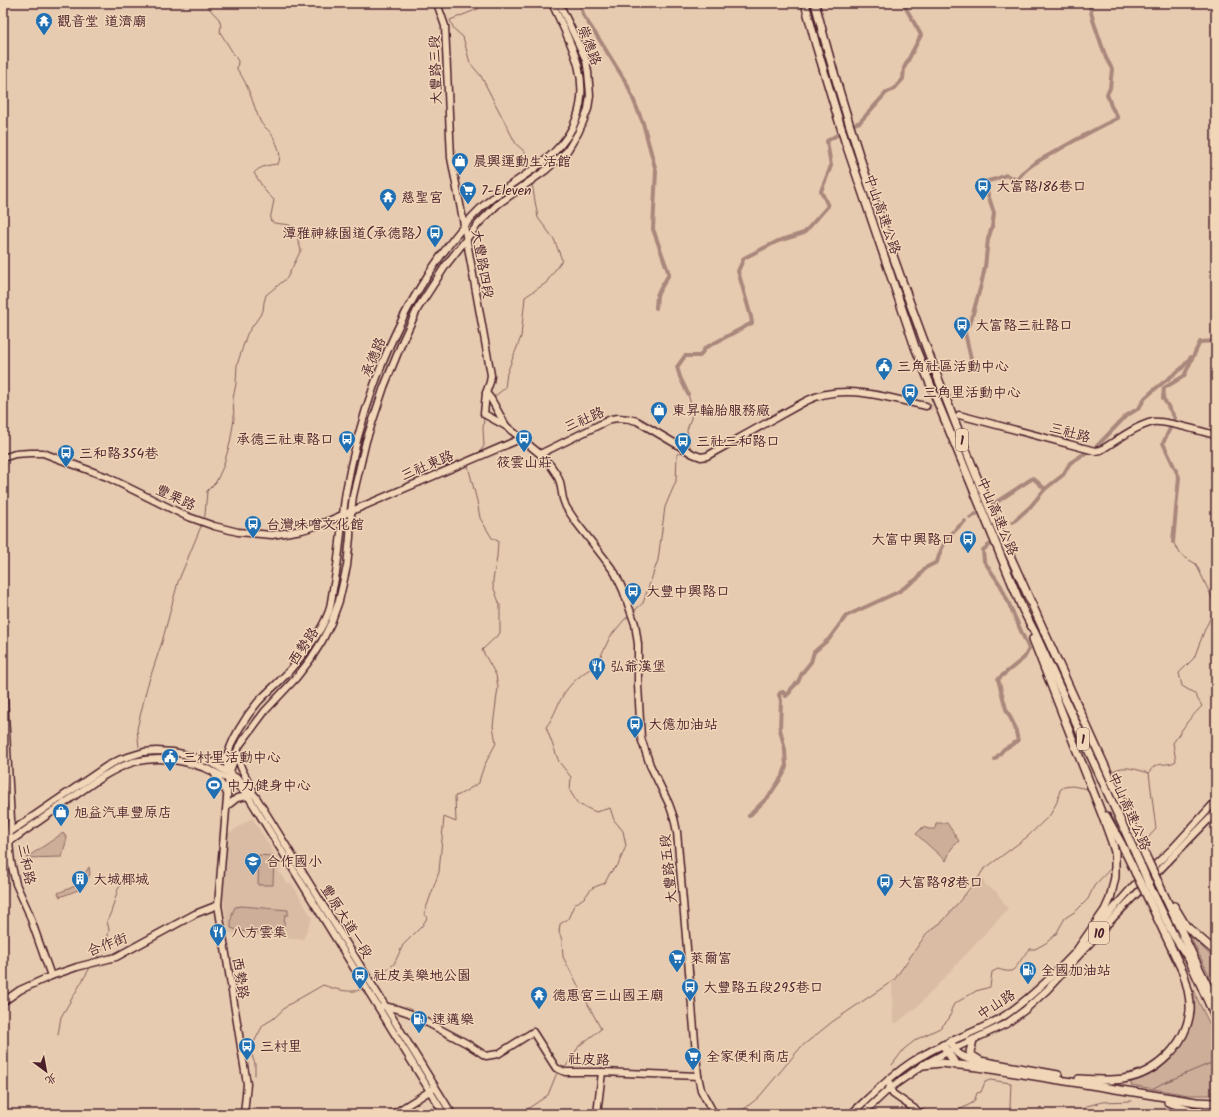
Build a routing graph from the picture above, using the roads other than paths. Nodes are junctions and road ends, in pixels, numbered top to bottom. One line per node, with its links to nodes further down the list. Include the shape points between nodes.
1 (437, 3): 6 (street, 大豐路三段, via 446,26)
2 (552, 3): 7 (street, 崇德路, via 577,61 582,83 577,118 559,147 543,163 504,189)
3 (559, 3): 8 (street, 崇德路, via 586,60 590,95 588,109 567,151 546,170 498,204)
4 (805, 3): 19 (highway, 中山高速公路 / 1, via 844,141 915,347)
5 (815, 3): 40 (highway, 中山高速公路 / 1, bridge, via 853,137 886,238 951,414 1006,547)
6 (449, 138): 7 (street, 大豐路四段)
7 (464, 225): 8 (street, 大豐路四段); 18 (street, 承德路, via 420,288 391,345 365,412)
8 (467, 238): 9 (street, 大豐路四段, via 491,375); 17 (street, 承德路, via 426,295 403,340 373,419)
9 (486, 393): 12 (street, 大豐路四段); 12 (street, 大豐路四段, via 484,414)
10 (926, 406): 15 (street, 三社路, via 851,391 822,394 814,396 707,456 700,457 637,421 618,418 604,422)
11 (959, 415): 13 (street, 三社路, via 1095,451 1141,426 1154,422)
12 (506, 426): 14 (street, 大豐路四段)
13 (1216, 435)
14 (520, 439): 15 (street, 大豐路四段); 17 (street, 三社東路)
15 (540, 454): 20 (street, 大豐路四段, via 556,474 563,499 572,516 615,574)
16 (3, 458): 18 (street, 豐栗路, via 30,452 43,453 107,477 186,516 238,532 280,534 319,525)
17 (351, 512): 18 (street, 三社東路); 22 (street, 西勢路, via 347,566 331,623 310,660 265,711)
18 (343, 515): 23 (street, 西勢路, via 336,579 329,610 321,629 289,671 258,702 236,736)
19 (1023, 610): 27 (highway); 39 (highway, 中山高速公路 / 1, bridge, via 1142,868)
20 (635, 624): 57 (street, 大豐路五段, via 641,738 650,765 669,804 677,832)
21 (3, 680): 35 (street, 三和路)
22 (239, 746): 26 (street, 西勢路); 30 (street, via 240,766)
23 (228, 754): 24 (street); 26 (street, 西勢路, via 226,765)
24 (212, 763): 26 (street, 豐原大道一段); 35 (street, 豐原大道一段, via 183,754 156,751 121,758 75,786)
25 (213, 771): 26 (street, 豐原大道一段); 28 (street); 37 (street, 豐原大道一段, via 193,764 164,759 123,766 79,792)
26 (229, 776): 28 (street, 西勢路); 29 (street, 豐原大道一段); 30 (street, 豐原大道一段, via 240,780)
27 (1090, 784): 39 (highway, bridge, via 1136,874); 42 (highway, via 1115,852 1115,876 1105,910)
28 (227, 793): 32 (street, 西勢路)
29 (248, 796): 32 (street, via 237,798); 46 (street, 豐原大道一段)
30 (256, 797): 48 (street, 豐原大道一段)
31 (1216, 802): 42 (street, 中山路 / 10, via 1136,883)
32 (227, 806): 41 (street, 西勢路)
33 (1216, 812): 50 (street, 中山路 / 10, via 1047,990 1006,1024)
34 (3, 832): 35 (street)
35 (10, 832): 36 (street, 豐原大道一段); 37 (street, 三和路)
36 (3, 837)
37 (6, 843): 38 (street, 豐原大道一段); 44 (street, 三和路, via 16,884)
38 (3, 850)
39 (1148, 889): 49 (highway, 中山高速公路 / 1, via 1189,960); 59 (highway, via 1187,984 1190,1011 1184,1032 1168,1056 1145,1072 1122,1079)
40 (1163, 892): 43 (highway, via 1186,926); 47 (highway, 中山高速公路 / 1)
41 (218, 905): 44 (street, 合作街, via 194,914 116,957); 66 (street, 西勢路, via 247,1084)
42 (1078, 949): 51 (street, 中山路 / 10, via 1019,1006)
43 (1216, 952)
44 (51, 976): 45 (street, 合作街, via 20,990)
45 (3, 1002)
46 (375, 1003): 48 (street, 社皮路); 62 (street, 豐原大道一段)
47 (1216, 1004)
48 (385, 1006): 56 (street, 社皮路, via 409,1013 486,1056 498,1054 532,1032 556,1068 565,1072); 60 (street, 豐原大道一段)
49 (1216, 1019)
50 (973, 1040): 51 (street, 中山路 / 10); 53 (highway, via 970,1052)
51 (952, 1045): 52 (street, 中山路 / 10); 53 (highway, via 960,1056)
52 (945, 1048): 54 (street, 中山路 / 10); 55 (highway); 58 (street, 中山路 / 10, via 928,1052)
53 (981, 1061): 59 (highway)
54 (923, 1065): 55 (highway); 61 (street, 中山路 / 10)
55 (956, 1065): 63 (highway, via 982,1067)
56 (602, 1072): 57 (street, 社皮路); 70 (street)
57 (698, 1076): 71 (street, 大豐路五段, via 701,1090)
58 (890, 1079): 61 (street); 72 (street, 中山路 / 10)
59 (1079, 1079): 64 (highway, via 1182,1097)
60 (436, 1087): 62 (street); 69 (street, 豐原大道一段)
61 (890, 1088): 73 (street, 中山路 / 10); 74 (street, via 897,1097)
62 (430, 1091): 67 (street); 68 (street, 豐原大道一段)
63 (1149, 1095): 65 (highway); 75 (highway)
64 (1216, 1098)
65 (1216, 1103)
66 (244, 1114)
67 (393, 1114)
68 (444, 1114)
69 (452, 1114)
70 (597, 1114)
71 (714, 1114)
72 (851, 1114)
73 (862, 1114)
74 (922, 1114)
75 (1202, 1114)

